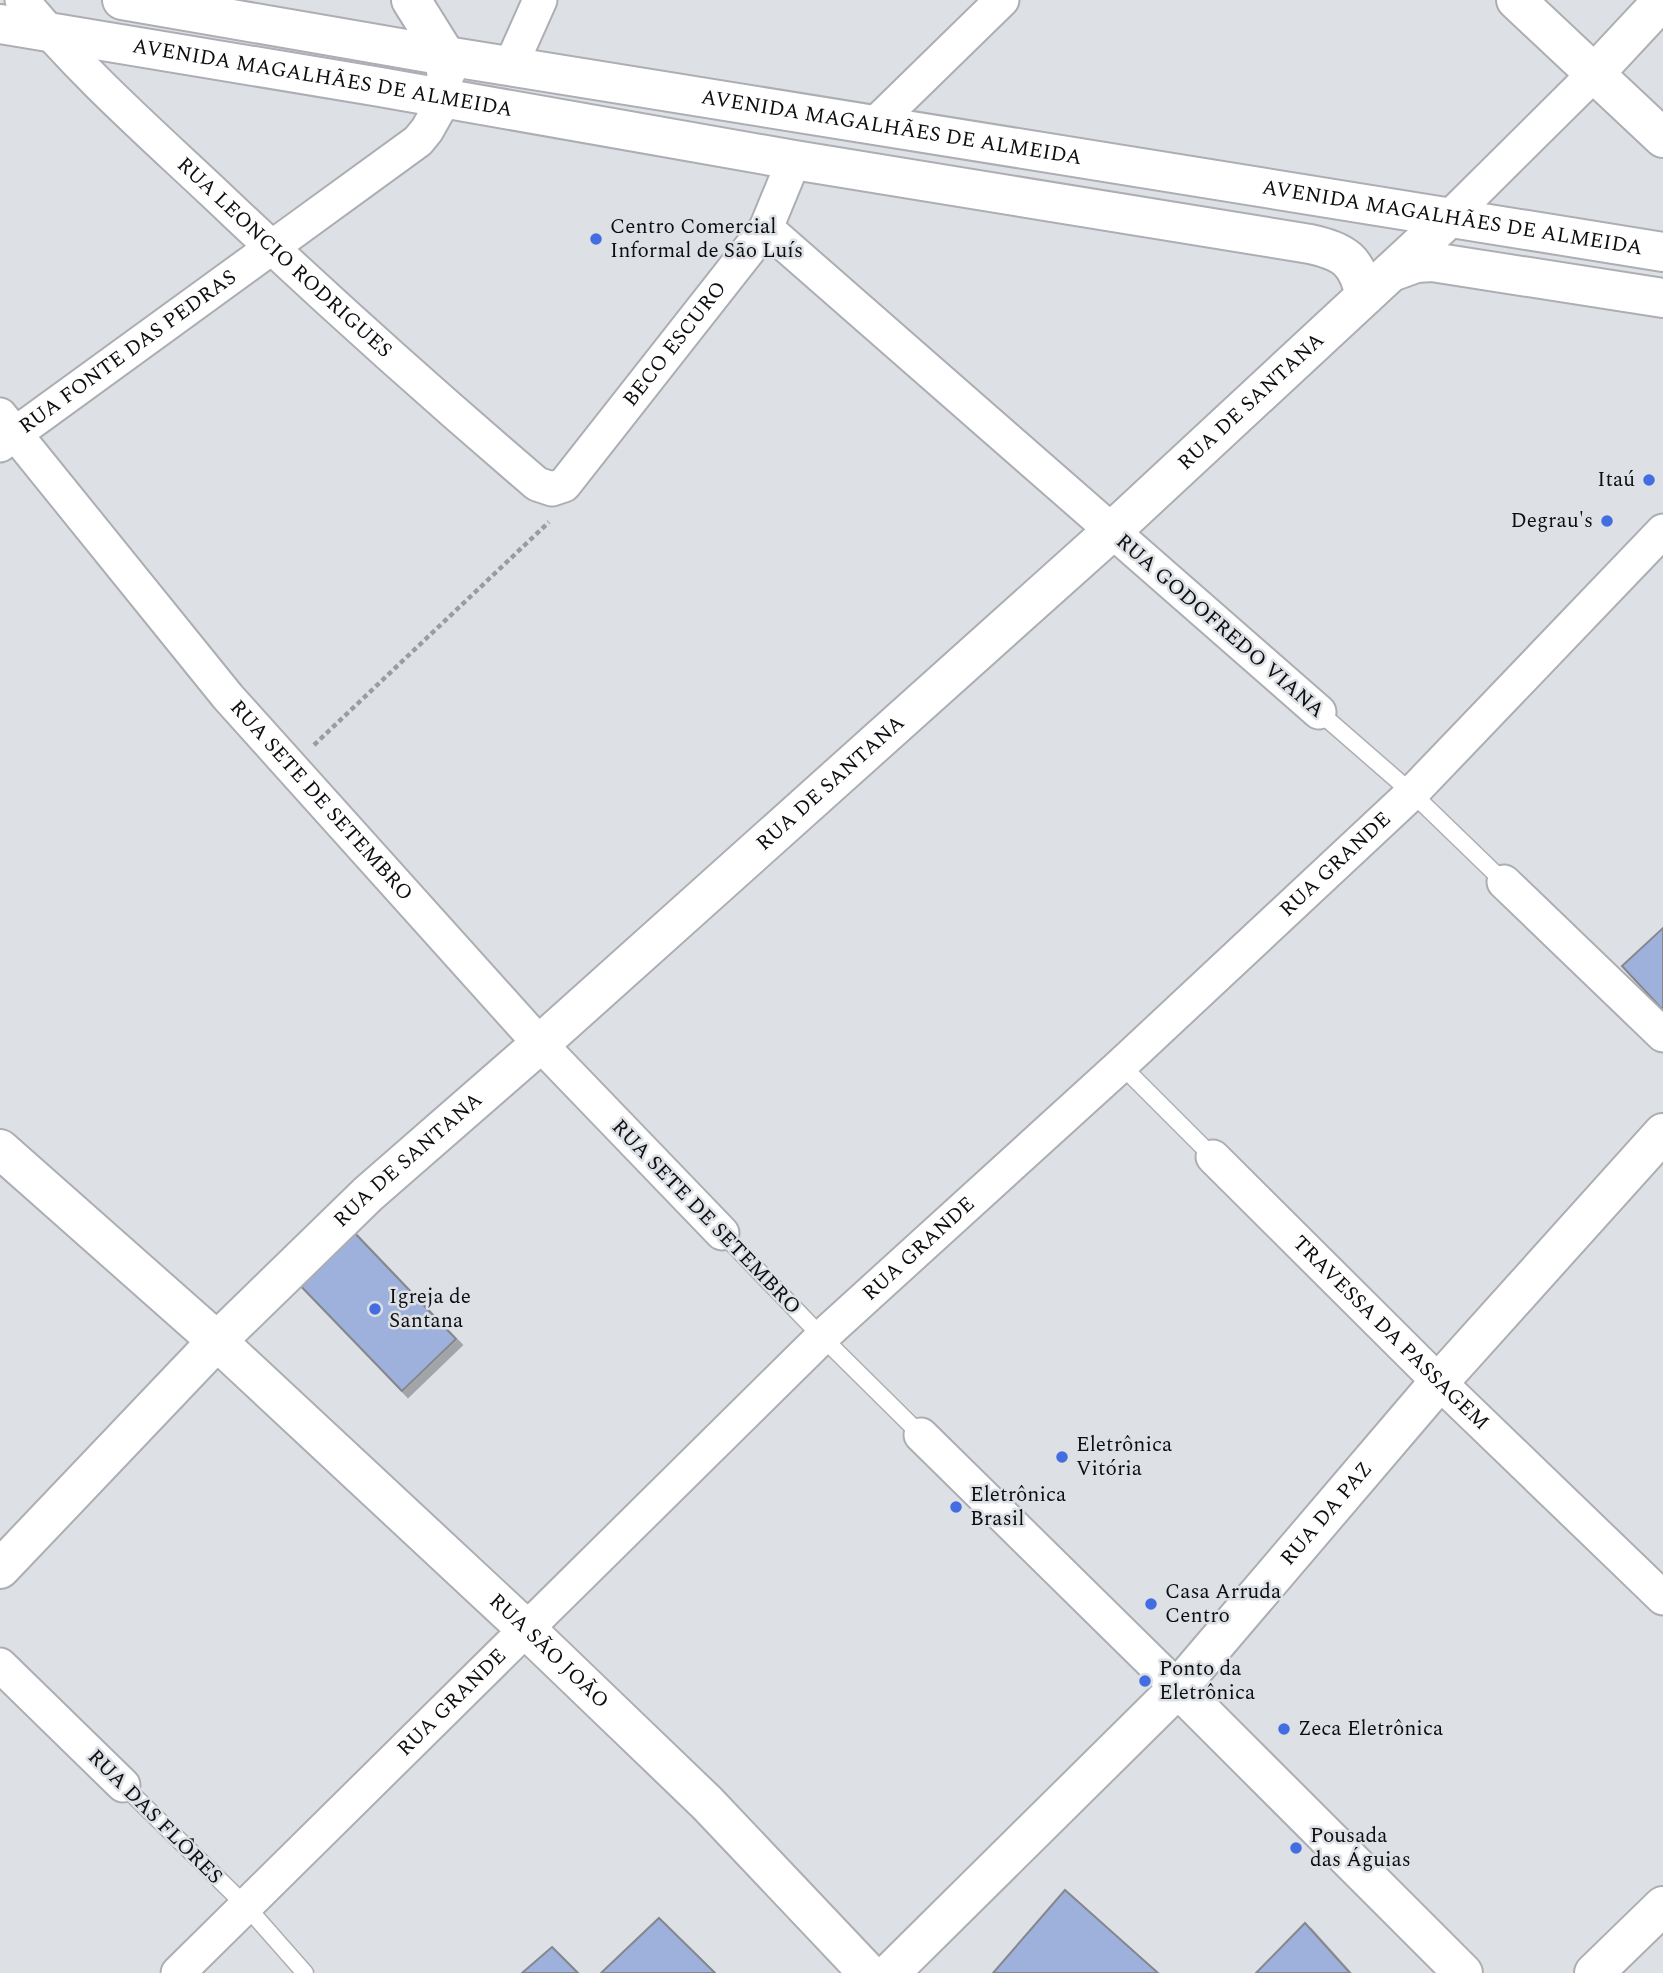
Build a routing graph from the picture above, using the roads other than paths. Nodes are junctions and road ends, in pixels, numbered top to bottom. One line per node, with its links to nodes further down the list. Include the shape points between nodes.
1 (22, 0): 9 (street, RUA LEONCIO RODRIGUES)
2 (122, 0): 10 (main road, AVENIDA MAGALHÃES DE ALMEIDA)
3 (411, 0): 10 (main road)
4 (540, 0): 11 (street)
5 (1002, 0): 14 (street)
6 (1516, 0): 12 (main road)
7 (1663, 0): 12 (main road, RUA DE SANTANA)
8 (0, 24): 9 (main road, AVENIDA MAGALHÃES DE ALMEIDA)
9 (49, 33): 13 (main road, AVENIDA MAGALHÃES DE ALMEIDA); 19 (street, RUA LEONCIO RODRIGUES)
10 (446, 56): 11 (main road, AVENIDA MAGALHÃES DE ALMEIDA); 13 (main road)
11 (511, 65): 14 (main road, AVENIDA MAGALHÃES DE ALMEIDA)
12 (1594, 74): 15 (main road); 17 (street, RUA DE SANTANA)
13 (445, 98): 16 (main road, AVENIDA MAGALHÃES DE ALMEIDA); 19 (street, RUA FONTE DAS PEDRAS, via 418,141)
14 (874, 124): 17 (main road, AVENIDA MAGALHÃES DE ALMEIDA)
15 (1663, 138)
16 (794, 160): 18 (street, BECO ESCURO); 21 (main road, AVENIDA MAGALHÃES DE ALMEIDA, via 1322,247 1346,257)
17 (1449, 218): 20 (main road, AVENIDA MAGALHÃES DE ALMEIDA); 21 (main road, RUA DE SANTANA)
18 (766, 228): 24 (street, BECO ESCURO); 25 (street, RUA GODOFREDO VIANA)
19 (270, 247): 23 (street, RUA FONTE DAS PEDRAS); 24 (street, RUA LEONCIO RODRIGUES, via 537,484 552,489)
20 (1663, 252)
21 (1378, 284): 22 (main road, via 1416,263 1432,262); 25 (main road, RUA DE SANTANA)
22 (1663, 298)
23 (5, 432): 31 (street, RUA SETE DE SETEMBRO, via 228,697)
24 (564, 485)
25 (1112, 531): 27 (street, RUA GODOFREDO VIANA); 31 (main road, RUA DE SANTANA)
26 (1663, 531): 28 (street, RUA GRANDE)
27 (1319, 712): 28 (lane, RUA GODOFREDO VIANA)
28 (1412, 793): 29 (lane, RUA GODOFREDO VIANA); 32 (street, RUA GRANDE)
29 (1504, 882): 30 (street, RUA GODOFREDO VIANA)
30 (1663, 1035)
31 (540, 1044): 36 (street, RUA SETE DE SETEMBRO); 38 (main road, RUA DE SANTANA, via 369,1194)
32 (1121, 1065): 35 (lane, TRAVESSA DA PASSAGEM); 37 (street, RUA GRANDE)
33 (1663, 1133): 39 (main road, RUA DA PAZ)
34 (0, 1149): 38 (main road, RUA SÃO JOÃO)
35 (1213, 1157): 39 (street, TRAVESSA DA PASSAGEM)
36 (722, 1233): 37 (lane, RUA SETE DE SETEMBRO)
37 (822, 1337): 40 (lane, RUA SETE DE SETEMBRO); 43 (street, RUA GRANDE)
38 (217, 1341): 41 (main road, RUA DE SANTANA); 43 (main road, RUA SÃO JOÃO)
39 (1439, 1382): 42 (street, TRAVESSA DA PASSAGEM); 45 (main road, RUA DA PAZ)
40 (921, 1434): 45 (street, RUA SETE DE SETEMBRO)
41 (0, 1569)
42 (1663, 1598)
43 (526, 1629): 47 (street, RUA GRANDE); 51 (main road, RUA SÃO JOÃO, via 707,1803)
44 (0, 1665): 46 (street, RUA DAS FLÔRES)
45 (1178, 1688): 52 (main road, RUA DA PAZ); 53 (main road, RUA SETE DE SETEMBRO)
46 (123, 1785): 47 (lane, RUA DAS FLÔRES)
47 (245, 1906): 49 (street, RUA GRANDE); 50 (lane, RUA DAS FLÔRES)
48 (1663, 1906): 54 (main road)
49 (178, 1973)
50 (305, 1973)
51 (868, 1973)
52 (890, 1973)
53 (1463, 1973)
54 (1594, 1973)

